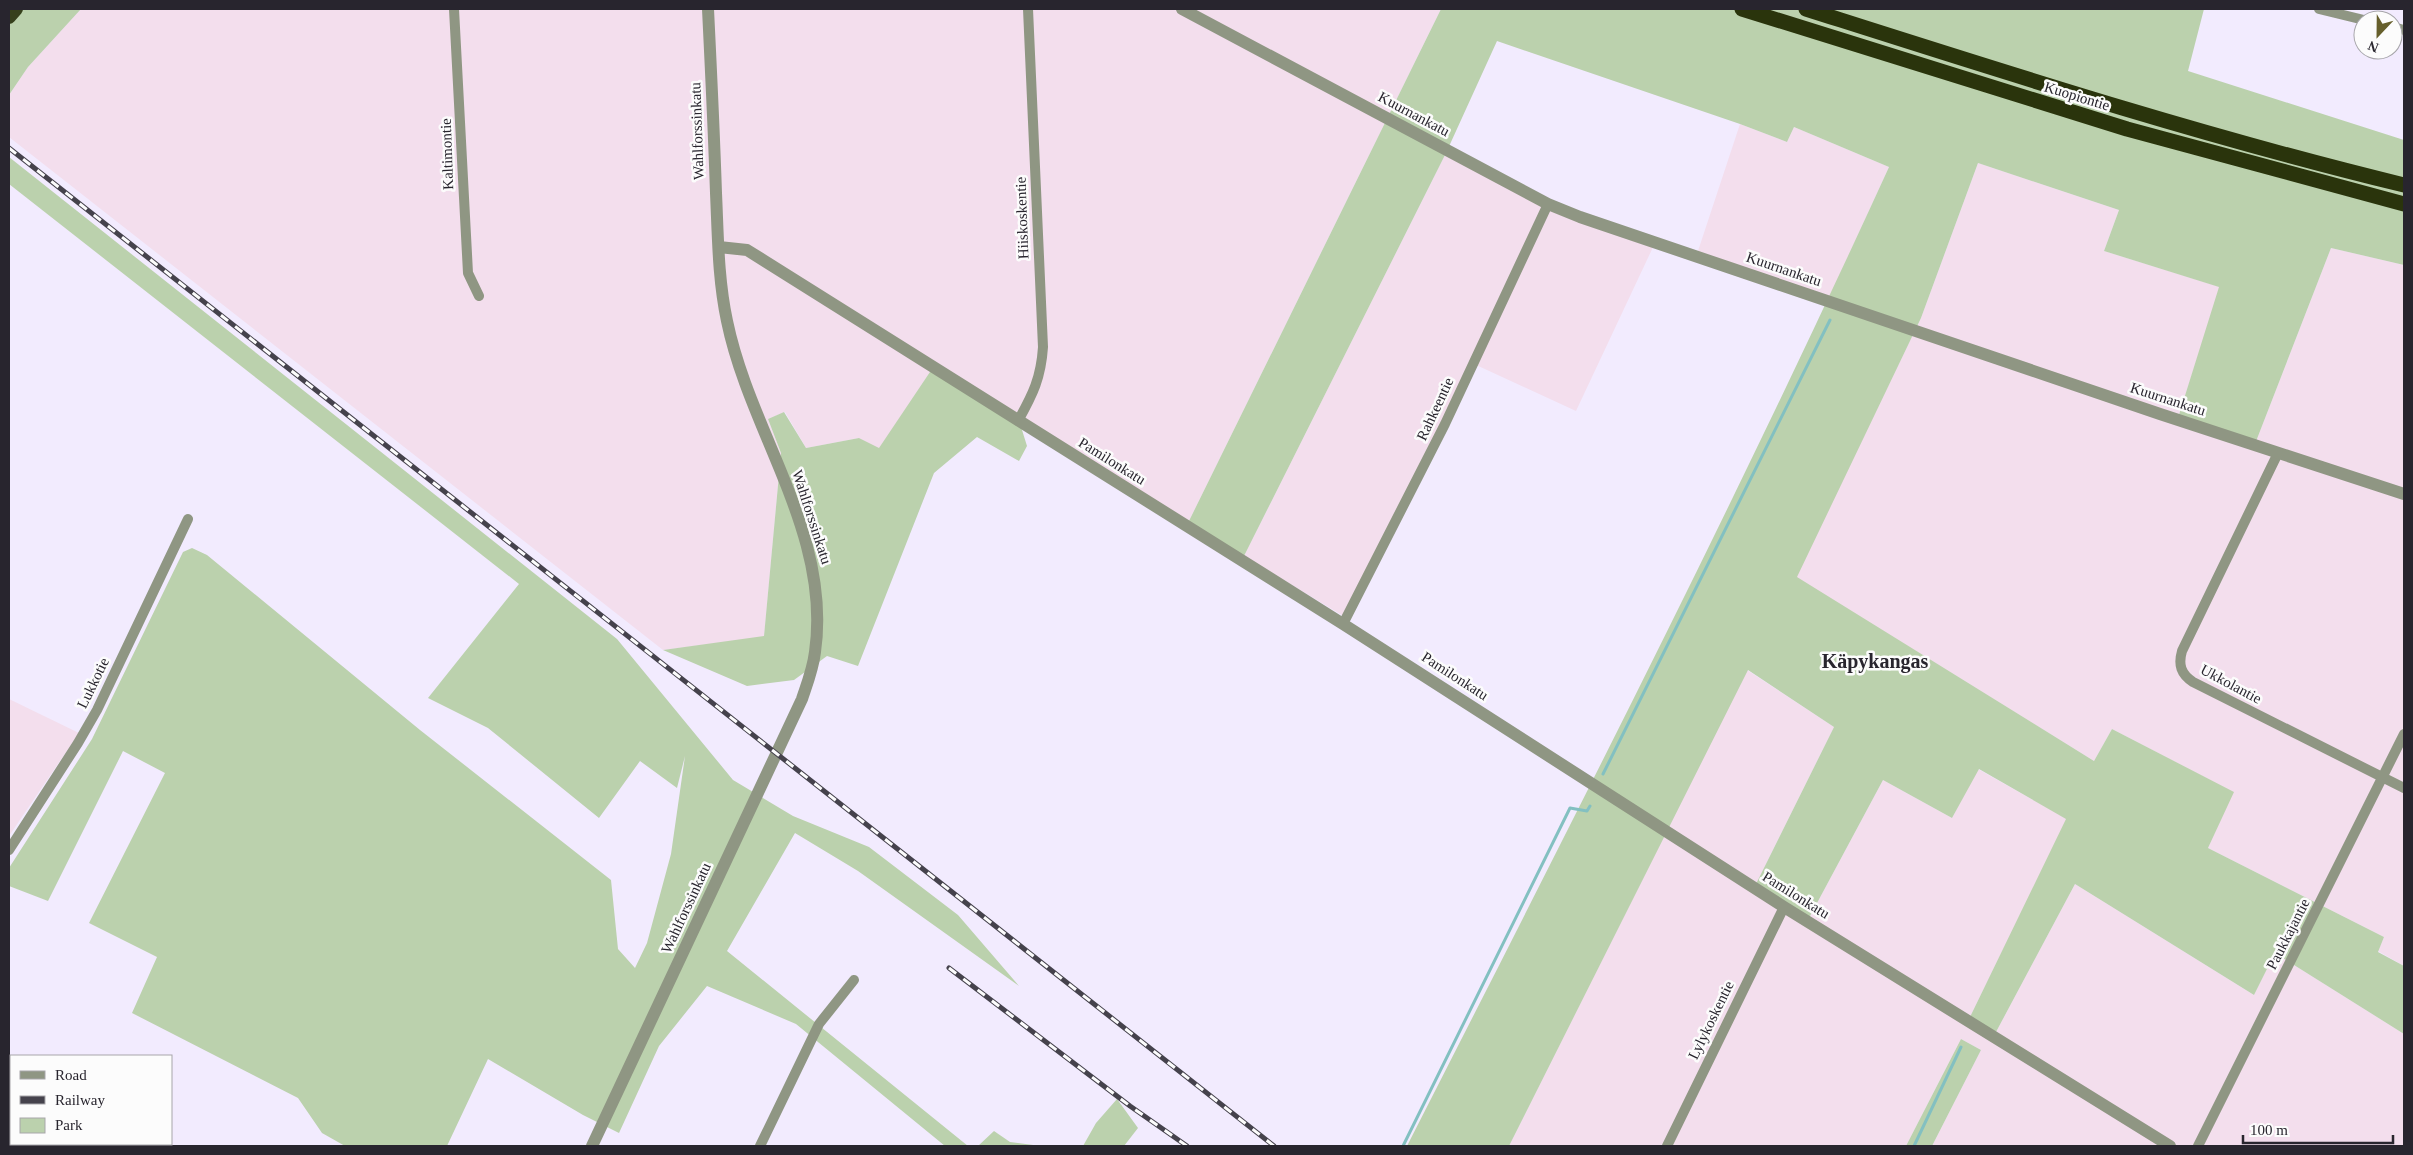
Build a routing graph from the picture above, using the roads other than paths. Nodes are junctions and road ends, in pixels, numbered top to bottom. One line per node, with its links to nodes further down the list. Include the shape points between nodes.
1 (16, 9): 9 (highway)
2 (454, 9): 15 (street, Kaltimontie, via 468,273)
3 (708, 9): 14 (street, Wahlforssinkatu)
4 (1028, 9): 16 (street, Hiiskoskentie, via 1043,347 1035,392)
5 (1182, 9): 12 (street, Kuurnankatu)
6 (1742, 9): 13 (highway, Kuopiontie, via 2136,132)
7 (1806, 9): 11 (highway, Kuopiontie, via 2305,160)
8 (2319, 9): 10 (street)
9 (9, 17)
10 (2353, 17)
11 (2404, 185)
12 (1548, 204): 17 (street, Kuurnankatu, via 1616,230); 20 (street, Rahkeentie, via 1445,424)
13 (2404, 204)
14 (718, 247): 16 (street, Pamilonkatu, via 748,250); 27 (street, Wahlforssinkatu, via 724,306 734,351 809,550 817,614 815,654 794,718)
15 (479, 296)
16 (1018, 421): 20 (street, Pamilonkatu)
17 (2278, 453): 18 (street, Kuurnankatu); 22 (street, Ukkolantie, via 2182,651 2180,668 2193,682)
18 (2404, 494)
19 (188, 519): 24 (street, Lukkotie, via 97,710)
20 (1343, 624): 25 (street, Pamilonkatu)
21 (2404, 734): 22 (street, Paukkajantie)
22 (2382, 778): 23 (street, Ukkolantie); 31 (street, Paukkajantie)
23 (2404, 788)
24 (9, 850)
25 (1784, 907): 29 (street, Lylykoskentie); 30 (street, Pamilonkatu)
26 (854, 980): 28 (street, via 819,1024)
27 (592, 1146)
28 (760, 1146)
29 (1667, 1146)
30 (2170, 1146)
31 (2198, 1146)

